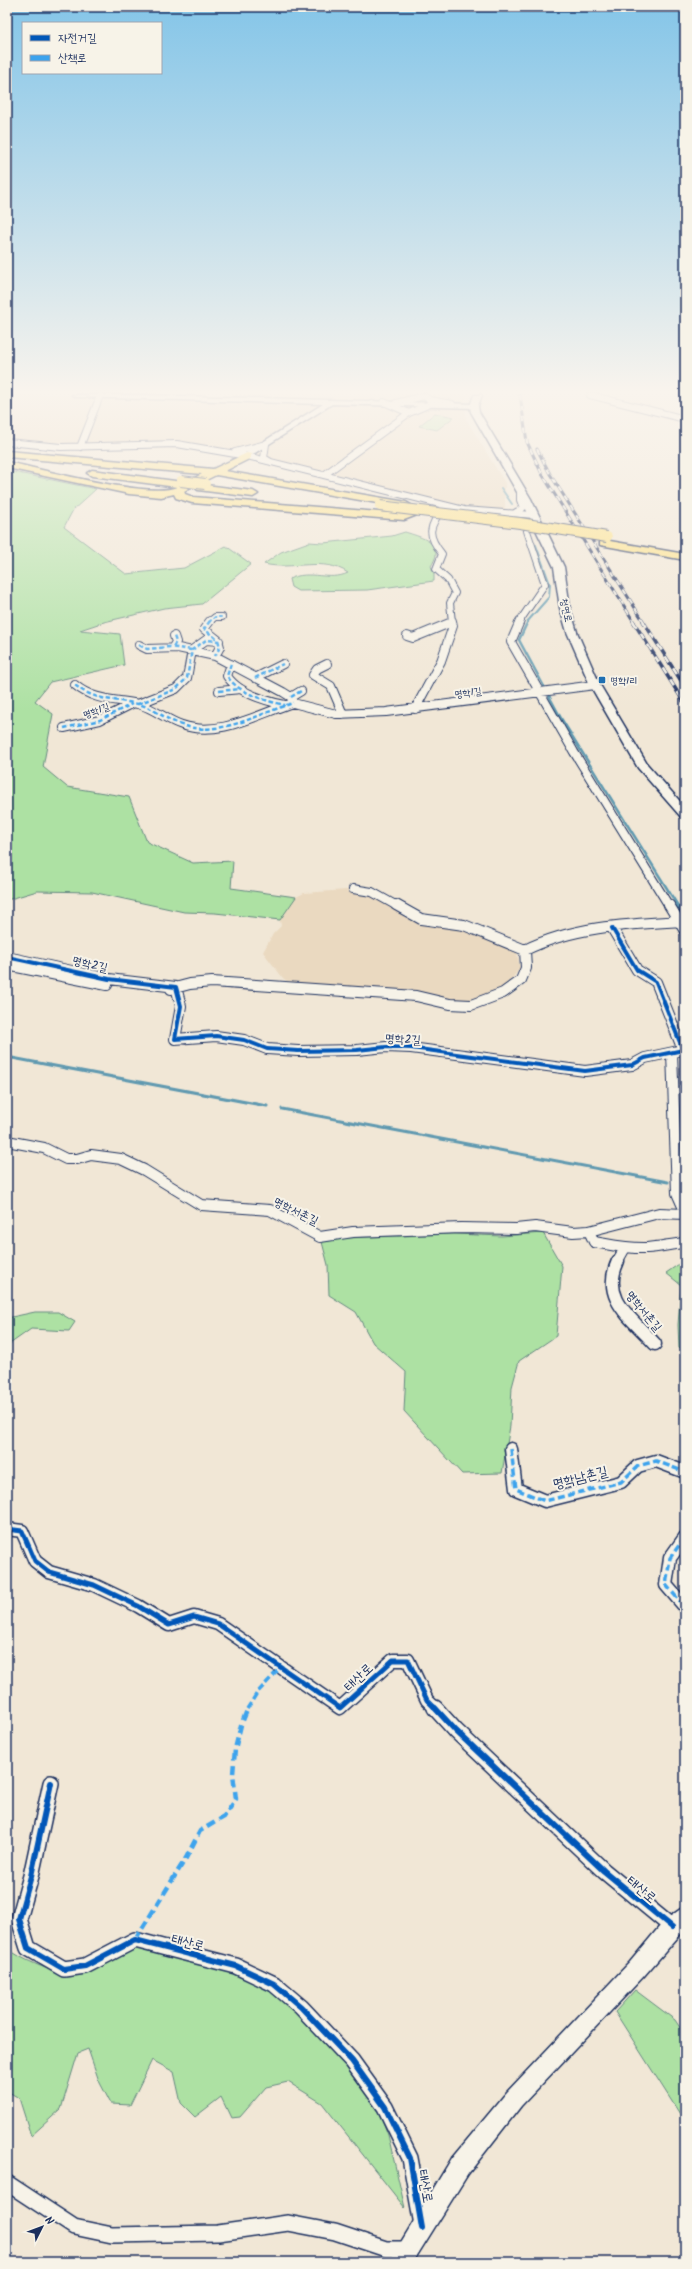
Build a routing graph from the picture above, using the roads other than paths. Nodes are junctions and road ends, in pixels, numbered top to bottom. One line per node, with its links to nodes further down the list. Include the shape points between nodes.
1 (213, 501): 8 (highway)
2 (326, 501): 8 (highway)
3 (349, 501): 8 (highway)
4 (428, 501): 7 (street)
5 (520, 501): 9 (street, via 523,508)
6 (526, 501): 10 (main road, 청연로)
7 (444, 505): 9 (street, via 488,513); 16 (street, via 431,529 432,538 442,554 436,569 448,580 454,593 450,603)
8 (381, 508): 11 (highway); 12 (highway, bridge, via 425,511)
9 (513, 514): 10 (street)
10 (534, 515): 29 (main road, 청연로, via 559,567 572,632)
11 (527, 532): 12 (highway); 33 (street, via 545,584 513,630 511,642)
12 (606, 540): 13 (highway); 14 (highway)
13 (685, 553)
14 (685, 558)
15 (222, 617): 19 (street, via 215,617 204,629 213,634)
16 (452, 622): 18 (street, via 413,638); 37 (street, via 441,661)
17 (174, 636): 21 (street, via 176,642)
18 (407, 636)
19 (219, 642): 22 (street, via 206,640); 23 (street, via 220,649)
20 (139, 645): 21 (street, 명학1길, via 152,650)
21 (173, 647): 22 (street, 명학1길)
22 (192, 650): 23 (street, 명학1길); 35 (street, 명학1길, via 187,678 176,689)
23 (215, 656): 24 (street, 명학1길)
24 (231, 664): 27 (street, 명학1길); 30 (street, via 226,673 227,678)
25 (283, 664): 27 (street)
26 (327, 664): 38 (street, via 317,669 313,675 329,682 335,688)
27 (255, 678): 34 (street, 명학1길)
28 (75, 685): 35 (street, 명학1길, via 96,697)
29 (596, 685): 33 (street, 명학1길); 40 (main road, 청연로, via 642,766)
30 (241, 689): 31 (street); 36 (street)
31 (219, 691)
32 (301, 691): 34 (street, 명학1길)
33 (541, 691): 37 (street, 명학1길); 42 (street, via 574,752)
34 (292, 700): 36 (street, 명학1길); 38 (street, 명학1길, via 312,710)
35 (135, 704): 36 (street, 명학1길, via 187,727 223,729); 39 (street, 명학1길, via 112,716 80,727)
36 (285, 705)
37 (415, 709): 38 (street, 명학1길)
38 (343, 714)
39 (64, 728)
40 (685, 814)
41 (353, 889): 45 (street, via 372,892 421,919 464,925)
42 (682, 921): 43 (street); 44 (street)
43 (612, 928): 45 (street, via 552,938 538,942); 49 (street, via 637,970 656,982 683,1050)
44 (685, 931)
45 (525, 950): 48 (street, 명학2길, via 529,963 520,983 506,992 472,1005 440,1003 416,996 238,984 205,983)
46 (7, 957): 48 (street, 명학2길, via 109,979)
47 (7, 965): 48 (street, 명학2길, via 125,987 152,990)
48 (176, 987): 49 (street, 명학2길, via 180,997 180,1012 175,1039 216,1036 244,1040 267,1049 411,1048 585,1071 632,1065 645,1058)
49 (672, 1053): 51 (street, via 677,1192)
50 (7, 1141): 52 (street, 명학서촌길, via 44,1148 66,1159 91,1155 121,1159 201,1205 270,1210 320,1237 353,1232 461,1228 495,1230 535,1227 573,1232)
51 (685, 1213): 52 (street, 명학서촌길, via 659,1213)
52 (589, 1231): 54 (street, via 594,1242)
53 (685, 1243): 54 (street, via 649,1248)
54 (624, 1248): 55 (street, 명학서촌길, via 616,1262 612,1280 613,1294)
55 (655, 1344)
56 (511, 1449): 57 (street, 명학남촌길, via 516,1489 545,1501 621,1482 638,1466 656,1461)
57 (685, 1472)
58 (7, 1529): 62 (street, 태산로, via 22,1531 35,1561 49,1572 94,1585 138,1606 169,1625 194,1617 218,1624 340,1708 393,1660 408,1660 427,1700 456,1731 604,1871 647,1908)
59 (685, 1537): 60 (street, via 670,1558 666,1585)
60 (685, 1607)
61 (51, 1783): 64 (street, 태산로, via 19,1919 28,1948 64,1969 85,1966 135,1940 236,1966 274,1984 301,2007 352,2062 385,2107 410,2158)
62 (678, 1921): 64 (street, 태산로, via 637,1969 514,2099 460,2166)
63 (7, 2183): 65 (street, 태산로, via 41,2208 74,2227 112,2235 218,2233 288,2223 335,2232)
64 (422, 2228): 65 (street, 태산로)
65 (404, 2256)

